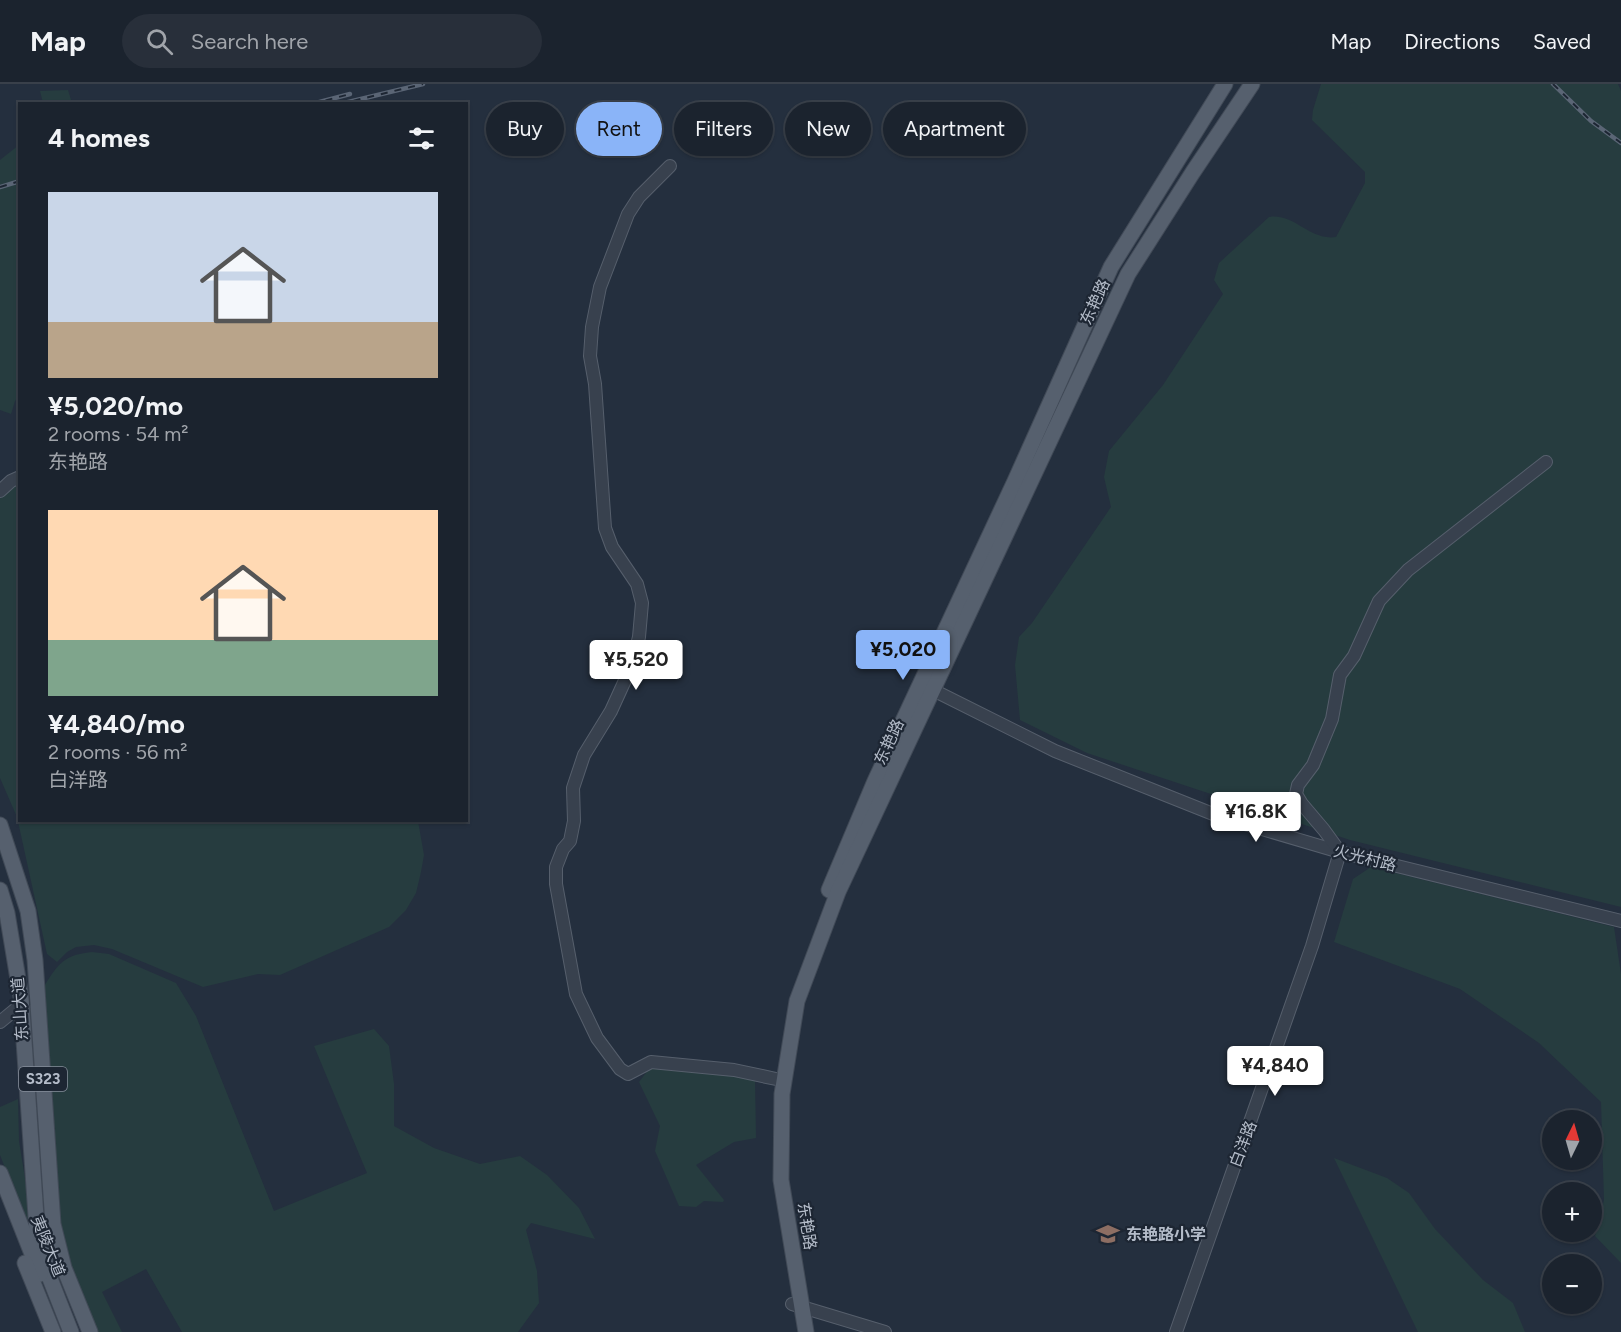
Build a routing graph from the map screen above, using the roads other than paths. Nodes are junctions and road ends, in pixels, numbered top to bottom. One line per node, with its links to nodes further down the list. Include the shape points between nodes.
1 (1225, 84): 7 (main road, 东艳路, via 1111,267)
2 (1252, 84): 7 (main road, 东艳路, via 1128,274)
3 (670, 166): 15 (street, via 627,214 600,287 592,327 590,356 605,528 612,547 637,584 642,603 632,665 611,711 584,755 573,788 574,821 570,841 556,867 556,884 576,994 597,1038 620,1069 628,1074 651,1062 734,1070)
4 (1546, 462): 9 (street, via 1408,570 1379,601 1354,656 1340,675 1332,719 1296,795)
5 (18, 478): 6 (street)
6 (0, 491)
7 (927, 687): 9 (street, 火光村路, via 1055,751 1132,783 1218,816); 15 (main road, 东艳路, via 875,781 823,906 789,1002); 18 (main road, 东艳路, via 838,892 797,1001 782,1094 781,1180)
8 (0, 825): 12 (main road, 东山大道 / S323, via 28,911)
9 (1340, 852): 11 (street, 火光村路); 26 (street, 白洋路, via 1312,946)
10 (0, 890): 12 (main road, 东山大道)
11 (1621, 921)
12 (29, 995): 13 (street); 14 (street); 21 (main road, 东山大道, via 37,1231); 22 (main road, 东山大道 / S323, via 52,1224 64,1268)
13 (0, 1013)
14 (0, 1022)
15 (776, 1079): 18 (main road, 东艳路, via 772,1181)
16 (0, 1173): 20 (main road, 夷陵大道)
17 (0, 1198): 19 (main road, 夷陵大道)
18 (797, 1305): 23 (main road, 东艳路); 24 (main road, 东艳路); 25 (street)
19 (53, 1332)
20 (63, 1332)
21 (71, 1332)
22 (90, 1332)
23 (798, 1332)
24 (806, 1332)
25 (885, 1332)
26 (1176, 1332)

